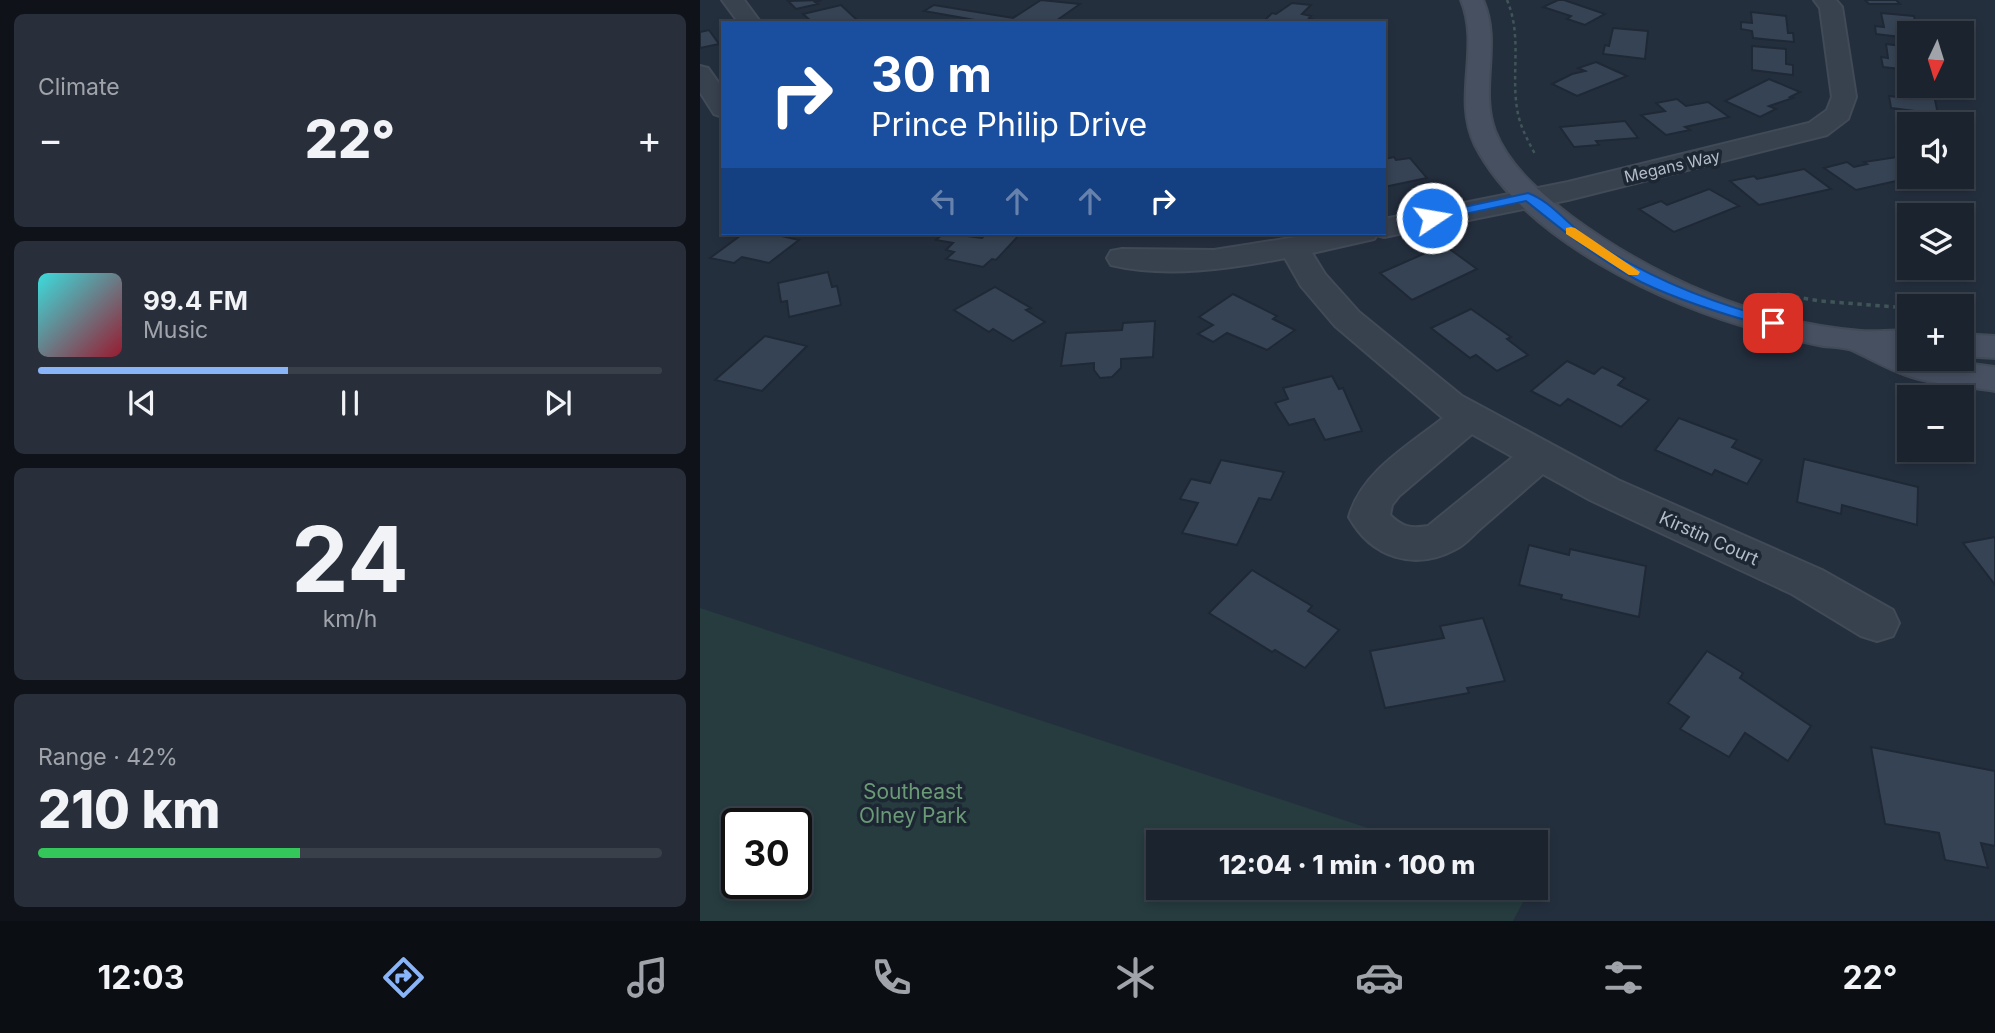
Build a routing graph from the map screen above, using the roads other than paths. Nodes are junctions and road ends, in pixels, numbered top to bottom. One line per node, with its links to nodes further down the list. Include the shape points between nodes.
1 (733, 0): 4 (street)
2 (1472, 0): 8 (street, via 1481,28 1475,98 1481,129 1501,166)
3 (1825, 0): 8 (street, Megans Way, via 1831,7 1844,97 1832,122 1802,134)
4 (749, 21)
5 (721, 66): 6 (street)
6 (700, 72): 7 (street)
7 (721, 106)
8 (1528, 197): 9 (street, Megans Way); 13 (street, via 1582,240 1646,279 1734,314)
9 (1386, 228)
10 (1354, 235): 11 (street)
11 (1294, 248): 12 (street, via 1211,262); 18 (street, Kirstin Court, via 1312,279 1347,319 1449,405)
12 (1122, 258)
13 (1853, 340): 14 (street); 17 (street, via 1920,368)
14 (1897, 341)
15 (1974, 346): 16 (street)
16 (1995, 347)
17 (1995, 379)
18 (1469, 416): 19 (street, Kirstin Court); 19 (street, via 1385,486 1373,501 1369,517 1376,529 1397,543 1423,545 1442,538)
19 (1540, 455): 20 (street, Kirstin Court, via 1604,490 1807,582)
20 (1877, 623)

